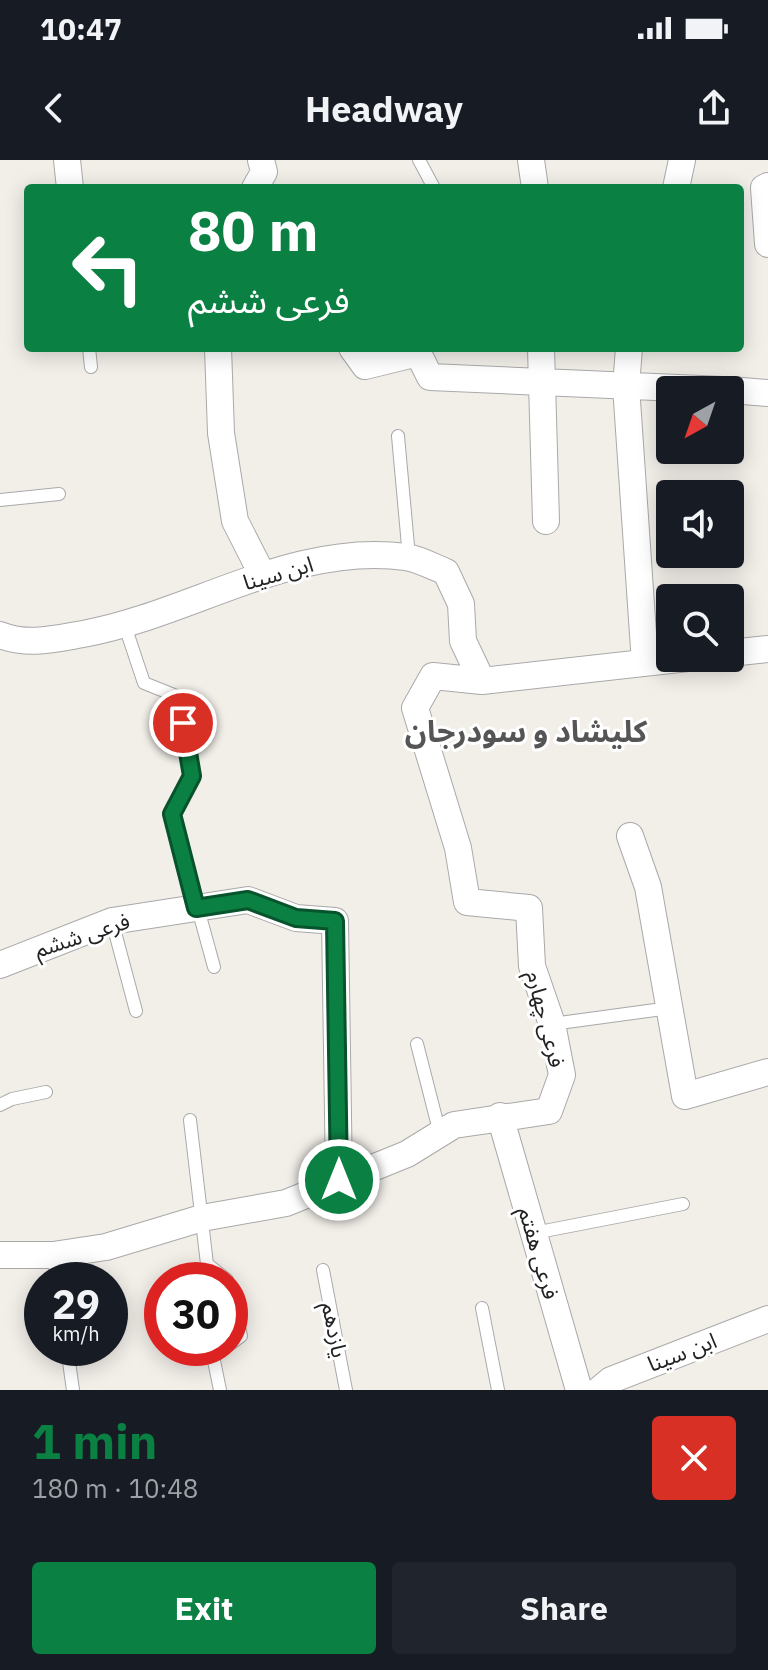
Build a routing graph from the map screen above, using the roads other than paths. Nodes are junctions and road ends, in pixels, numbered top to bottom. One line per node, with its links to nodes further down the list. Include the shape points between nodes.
1 (67, 160): 6 (street)
2 (261, 160): 7 (street, via 264,172)
3 (419, 160): 8 (lane)
4 (531, 160): 9 (street)
5 (682, 160): 10 (street)
6 (70, 184)
7 (257, 184)
8 (432, 184)
9 (534, 184)
10 (677, 184)
11 (768, 186): 12 (street)
12 (768, 244)
13 (89, 352): 18 (lane)
14 (218, 352): 29 (street, via 221,433 235,521)
15 (355, 352): 19 (street, via 365,366 418,353 430,377)
16 (541, 352): 19 (street)
17 (629, 352): 20 (street)
18 (91, 367)
19 (542, 381): 20 (street); 27 (street)
20 (626, 386): 21 (street); 35 (street)
21 (656, 387)
22 (744, 391): 23 (street)
23 (768, 393)
24 (398, 436): 28 (lane)
25 (59, 494): 26 (lane)
26 (0, 500)
27 (546, 521)
28 (409, 557): 29 (street, ابن سینا, via 344,555); 36 (street, ابن سینا, via 446,572 461,604 463,641)
29 (262, 574): 30 (street, ابن سینا)
30 (125, 626): 31 (street, ابن سینا, via 20,643); 38 (lane, via 144,683 179,697 192,776 172,814)
31 (0, 635)
32 (768, 649): 33 (street)
33 (744, 652)
34 (656, 662): 35 (street, فرعی چهارم)
35 (645, 663): 36 (street, فرعی چهارم)
36 (482, 681): 44 (street, فرعی چهارم, via 433,676 415,708 458,848 467,902 529,908 532,966)
37 (630, 836): 42 (street, via 648,887)
38 (196, 908): 39 (street, فرعی ششم); 41 (lane); 52 (street, فرعی ششم, via 248,900 296,918 335,921)
39 (112, 921): 40 (street, فرعی ششم); 43 (lane)
40 (0, 965)
41 (214, 967)
42 (670, 1008): 44 (lane); 46 (street, via 685,1096)
43 (136, 1011)
44 (552, 1024): 49 (street, فرعی چهارم, via 562,1075 549,1111)
45 (417, 1044): 51 (lane)
46 (768, 1072)
47 (46, 1092): 48 (lane)
48 (0, 1105)
49 (500, 1116): 51 (street, فرعی چهارم, via 454,1125); 55 (street, فرعی هفتم)
50 (190, 1120): 54 (lane)
51 (440, 1134): 52 (street, فرعی چهارم, via 407,1154)
52 (339, 1180): 54 (street, فرعی چهارم, via 286,1203)
53 (683, 1204): 55 (lane)
54 (202, 1218): 58 (street, فرعی چهارم); 59 (lane)
55 (534, 1233): 69 (street, فرعی هفتم)
56 (0, 1255): 57 (street, فرعی چهارم)
57 (30, 1262)
58 (70, 1262)
59 (207, 1262)
60 (323, 1270): 67 (lane, یازدهم)
61 (482, 1308): 68 (lane)
62 (768, 1319): 70 (street, ابن سینا, via 611,1380)
63 (70, 1366): 65 (lane)
64 (215, 1366): 66 (lane)
65 (73, 1390)
66 (220, 1390)
67 (346, 1390)
68 (498, 1390)
69 (579, 1390)
70 (599, 1390)

